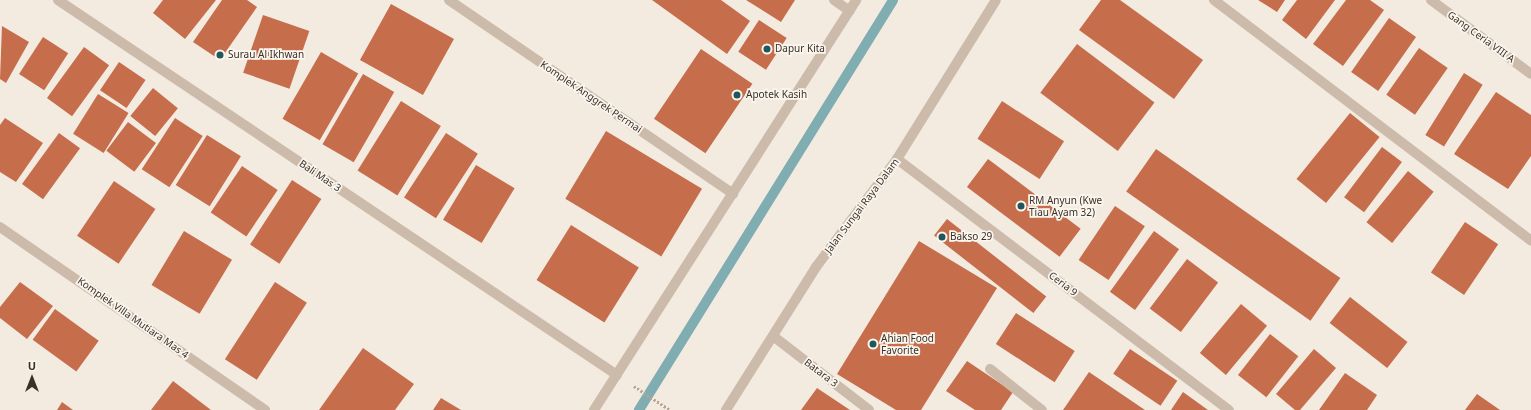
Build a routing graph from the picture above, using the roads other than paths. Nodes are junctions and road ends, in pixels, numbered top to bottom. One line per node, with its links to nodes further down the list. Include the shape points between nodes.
1 (58, 0): 16 (street, Bali Mas 3)
2 (449, 0): 11 (street, Komplek Anggrek Permai)
3 (834, 0): 8 (street)
4 (856, 0): 8 (street)
5 (996, 0): 10 (street, Jalan Sungai Raya Dalam)
6 (1214, 0): 13 (street)
7 (1431, 0): 9 (street, Gang Ceria VIII A)
8 (850, 11): 11 (street)
9 (1531, 74)
10 (897, 159): 14 (street, Jalan Sungai Raya Dalam, via 816,267); 22 (street, Ceria 9)
11 (733, 194): 16 (street)
12 (0, 227): 17 (street, Komplek Villa Mutiara Mas 4)
13 (1531, 241)
14 (773, 336): 19 (street, Jalan Sungai Raya Dalam); 20 (street, Batara 3)
15 (990, 369): 21 (street)
16 (617, 375): 18 (street)
17 (265, 410)
18 (594, 410)
19 (726, 410)
20 (869, 410)
21 (1042, 410)
22 (1229, 410)

